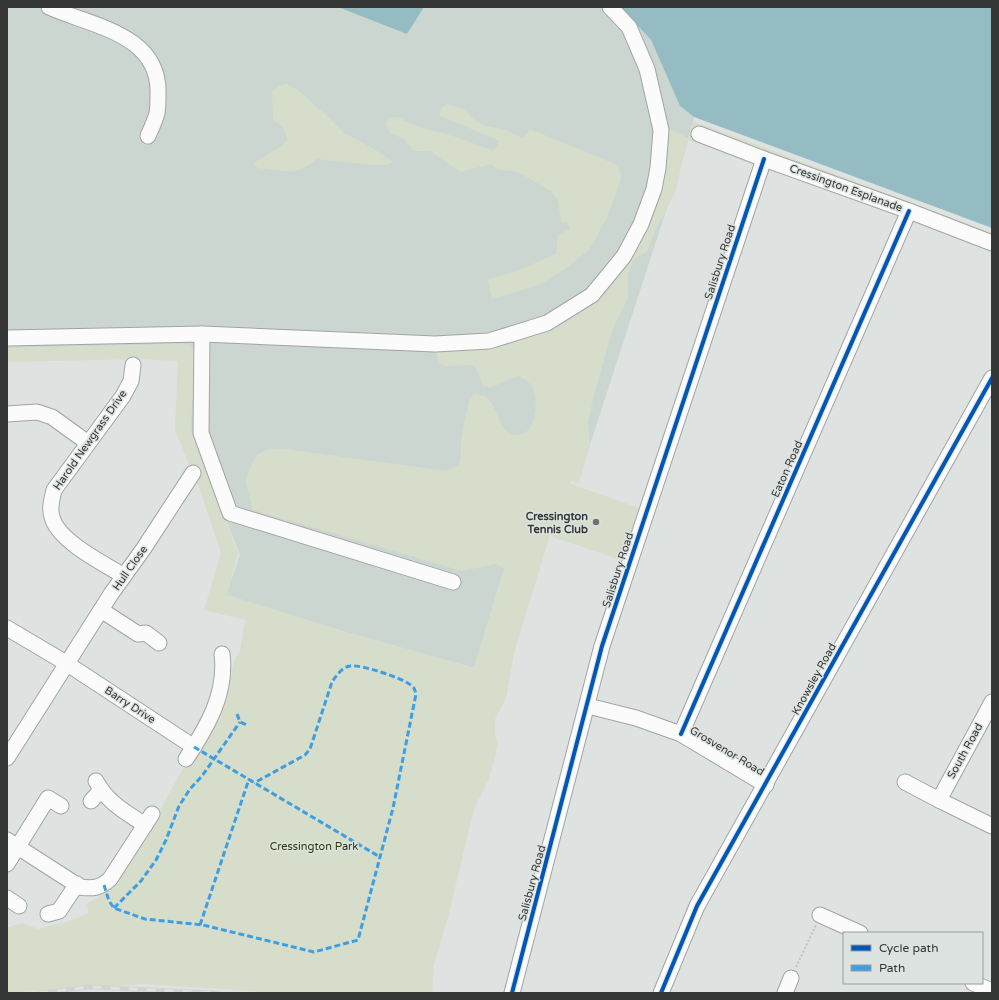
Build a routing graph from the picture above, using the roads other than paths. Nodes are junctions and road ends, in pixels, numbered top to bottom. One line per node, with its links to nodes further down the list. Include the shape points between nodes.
1 (49, 7): 4 (street, via 108,29 142,50 152,64 158,84 157,112)
2 (610, 7): 8 (street, via 629,27 647,69 661,130 654,189 641,224 624,256 592,295 547,323 489,340 435,344)
3 (699, 134): 5 (street, Cressington Esplanade)
4 (148, 136)
5 (764, 159): 6 (street, Cressington Esplanade); 23 (street, Salisbury Road, via 609,624)
6 (909, 211): 7 (street, Cressington Esplanade); 24 (street, Eaton Road)
7 (992, 243)
8 (202, 334): 9 (street); 16 (street, via 201,433 230,513)
9 (7, 338)
10 (133, 365): 13 (street, Harold Newgrass Drive, via 131,381 123,396)
11 (992, 378): 27 (street, Knowsley Road)
12 (7, 414): 13 (street, via 36,412 52,416)
13 (88, 443): 15 (street, Harold Newgrass Drive, via 54,490 50,506 52,517 56,528 67,540)
14 (193, 473): 15 (street, Hull Close)
15 (124, 576): 17 (street, Hull Close)
16 (453, 582)
17 (101, 610): 19 (street, via 138,634 146,633); 21 (street, Hull Close)
18 (7, 628): 21 (street, Barry Drive)
19 (159, 643)
20 (222, 654): 21 (street, Barry Drive, via 222,676 216,705 190,753)
21 (66, 663): 25 (street, Hull Close)
22 (992, 702): 28 (street, South Road)
23 (588, 706): 24 (street, Grosvenor Road, via 636,718); 41 (street, Salisbury Road)
24 (681, 734): 27 (street, Grosvenor Road)
25 (7, 758)
26 (905, 782): 28 (street)
27 (766, 784): 42 (street, Knowsley Road, via 697,906)
28 (939, 800): 31 (street)
29 (91, 801): 34 (street, via 99,785 103,793 122,810 148,820 104,885 93,889)
30 (61, 806): 32 (street, via 48,798)
31 (992, 826)
32 (12, 843): 33 (street); 34 (street)
33 (7, 864)
34 (77, 884): 35 (street, via 59,911)
35 (48, 914)
36 (820, 915): 37 (street)
37 (858, 932)
38 (791, 978): 43 (street)
39 (975, 984): 40 (street)
40 (992, 991)
41 (512, 993)
42 (661, 993)
43 (785, 993)

